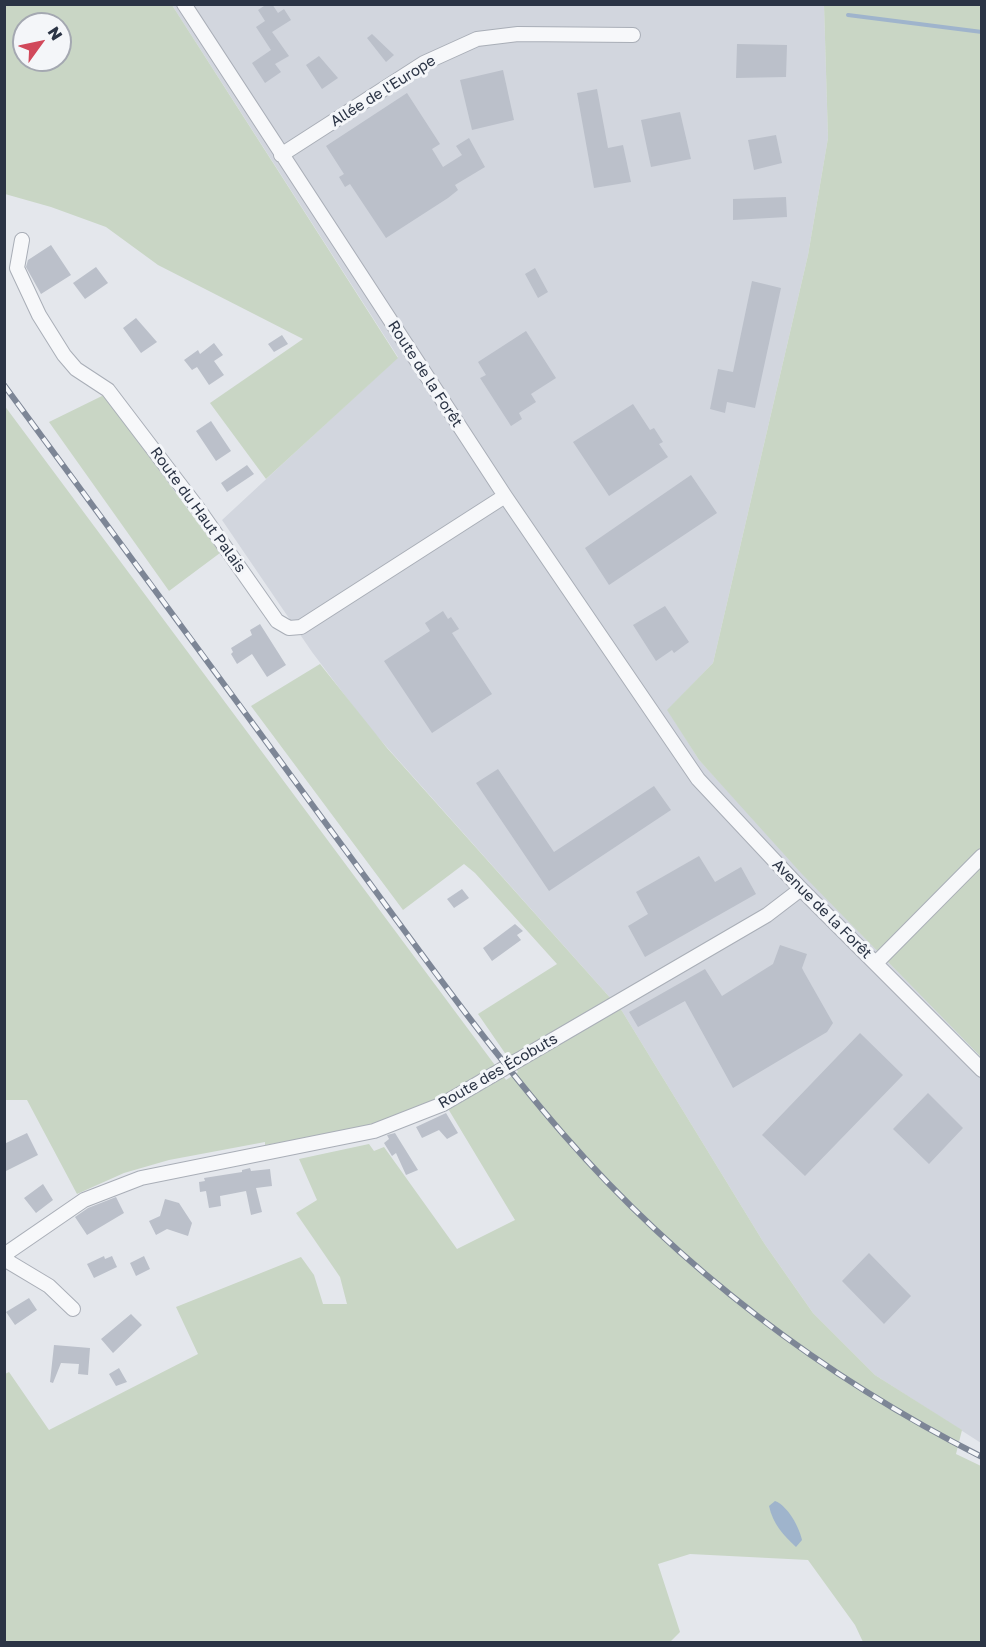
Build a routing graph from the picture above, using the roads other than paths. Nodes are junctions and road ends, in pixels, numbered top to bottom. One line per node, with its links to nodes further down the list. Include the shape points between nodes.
1 (184, 4): 3 (street, Route de la Forêt)
2 (633, 35): 3 (street, Allée de l'Europe, via 518,34 477,39 424,63)
3 (281, 155): 5 (street, Route de la Forêt)
4 (22, 240): 5 (street, Route du Haut Palais, via 17,268 39,315 76,369 108,390 277,621 290,628 301,627)
5 (505, 496): 6 (street, Route de la Forêt)
6 (670, 742): 8 (street, Avenue de la Forêt, via 698,779)
7 (981, 856): 9 (street)
8 (801, 889): 9 (street, Avenue de la Forêt); 11 (street, Route des Écobuts, via 767,915 443,1104 374,1131 141,1178 84,1200)
9 (876, 963): 10 (street, Avenue de la Forêt)
10 (981, 1070)
11 (4, 1257): 12 (street, Route des Écobuts, via 49,1286)
12 (74, 1309)

